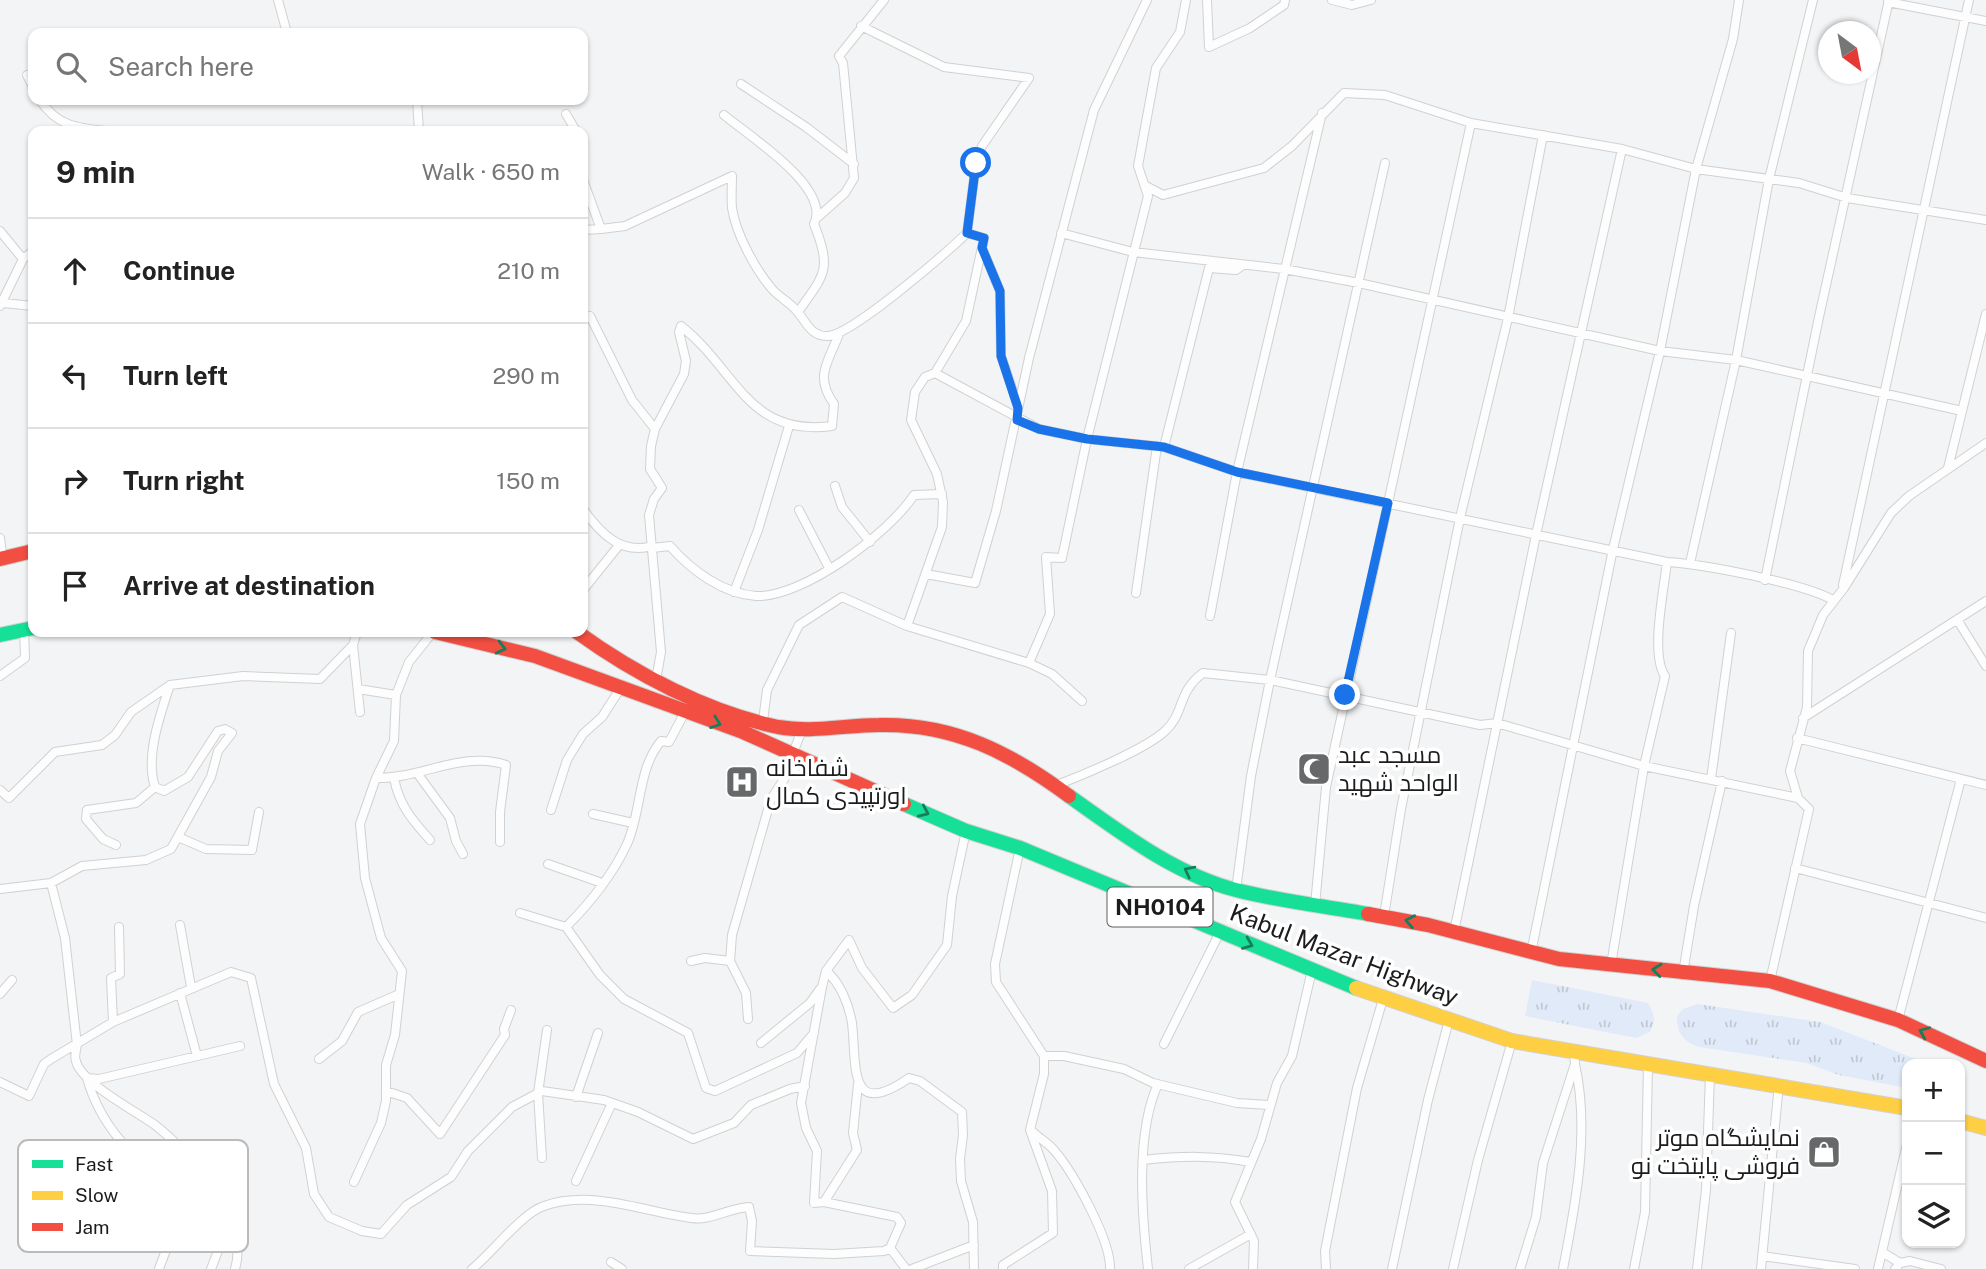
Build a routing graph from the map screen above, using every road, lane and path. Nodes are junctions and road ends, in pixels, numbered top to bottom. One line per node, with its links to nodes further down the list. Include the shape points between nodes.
1 (278, 0): 16 (street)
2 (884, 0): 15 (street)
3 (1147, 0): 43 (street, via 1094,110)
4 (1186, 0): 33 (street, via 1180,32 1156,68 1138,166)
5 (1208, 0): 6 (street, via 1209,47 1250,28)
6 (1285, 0)
7 (1332, 0): 8 (street, via 1352,5)
8 (1371, 0)
9 (1739, 0): 31 (street, via 1733,39)
10 (1813, 0): 32 (street)
11 (1969, 0): 13 (street)
12 (1889, 1): 13 (street); 35 (street)
13 (1965, 17): 14 (street); 36 (street)
14 (1986, 21)
15 (861, 26): 30 (street, via 839,56); 42 (street, via 944,67 1029,78 982,146)
16 (286, 28)
17 (741, 83): 30 (street)
18 (45, 105): 24 (street)
19 (417, 105): 25 (street)
20 (1322, 113): 23 (street, via 1343,93 1361,93 1385,95); 33 (street, via 1264,168 1163,195); 49 (street)
21 (566, 114): 26 (street)
22 (724, 116): 37 (street, via 799,176 813,196)
23 (1471, 123): 27 (street); 51 (street)
24 (70, 126)
25 (419, 126)
26 (573, 126)
27 (1543, 135): 28 (street); 57 (street)
28 (1622, 149): 31 (street); 58 (street)
29 (1385, 163): 50 (street)
30 (854, 164): 37 (street, via 854,178 845,193)
31 (1696, 169): 32 (street); 60 (street)
32 (1769, 179): 35 (street); 61 (street)
33 (1146, 186): 45 (street, via 1148,195)
34 (588, 194): 39 (street)
35 (1847, 198): 36 (street); 63 (street)
36 (1923, 209): 38 (street); 64 (street)
37 (818, 217): 54 (street, via 814,224 825,254 823,277)
38 (1986, 220)
39 (600, 229): 40 (street); 54 (street, via 625,226 732,176 733,209 747,247 772,289)
40 (588, 230)
41 (0, 231): 47 (street)
42 (967, 233): 44 (street, via 984,238); 59 (street)
43 (1061, 233): 45 (street); 65 (street)
44 (982, 248): 62 (street, via 966,321); 65 (street, via 1000,291 1001,356)
45 (1133, 252): 48 (street); 70 (street)
46 (28, 254): 47 (street)
47 (23, 258): 52 (street)
48 (1243, 265): 49 (street); 72 (street, via 1236,270 1209,268)
49 (1284, 269): 50 (street); 74 (street)
50 (1359, 283): 51 (street); 76 (street)
51 (1433, 301): 57 (street); 78 (street)
52 (1, 304): 53 (street)
53 (28, 306)
54 (799, 312): 59 (street, via 810,331 826,337)
55 (1986, 314): 66 (street)
56 (590, 316): 69 (street, via 632,400)
57 (1508, 318): 58 (street); 81 (street)
58 (1582, 332): 60 (street); 82 (street)
59 (839, 334): 68 (street, via 822,380 834,404 832,426)
60 (1660, 351): 61 (street); 87 (street)
61 (1736, 360): 63 (street); 91 (street)
62 (935, 373): 67 (street); 77 (street, via 925,377 915,392 911,420)
63 (1807, 378): 64 (street); 94 (street)
64 (1886, 392): 66 (street); 96 (street)
65 (1018, 408): 67 (street)
66 (1962, 411): 73 (street)
67 (1017, 420): 70 (street); 93 (street, via 975,583)
68 (789, 426): 69 (street, via 752,404 701,341 681,326 684,374); 97 (street)
69 (654, 429): 86 (street, via 650,469 662,488 649,515)
70 (1087, 439): 72 (street); 113 (street, via 1062,558 1046,557 1050,614)
71 (1986, 443): 73 (street)
72 (1160, 447): 74 (street); 98 (street)
73 (1948, 468): 96 (street, via 1891,513)
74 (1237, 472): 76 (street); 101 (street)
75 (835, 486): 84 (street, via 842,508)
76 (1314, 486): 78 (street); 117 (street)
77 (942, 494): 84 (street, via 914,495); 93 (street, via 942,527)
78 (1388, 503): 81 (street); 122 (street)
79 (799, 510): 92 (street)
80 (588, 515): 85 (street, via 607,539)
81 (1461, 518): 82 (street); 124 (street)
82 (1536, 535): 87 (street); 129 (street)
83 (0, 538): 89 (street)
84 (870, 542): 92 (street)
85 (620, 544): 86 (street, via 638,550); 95 (street)
86 (652, 547): 97 (street, via 670,546 684,562); 116 (street, via 661,652)
87 (1613, 548): 90 (street); 132 (street)
88 (28, 552): 89 (highway)
89 (1, 559)
90 (1667, 562): 91 (street); 135 (street, via 1659,627 1659,669 1665,676)
91 (1690, 563): 94 (street)
92 (829, 568): 97 (street, via 769,595)
93 (926, 574): 103 (street)
94 (1765, 580): 99 (street)
95 (588, 584)
96 (1844, 588): 99 (street)
97 (734, 592)
98 (1136, 593)
99 (1833, 600): 127 (street, via 1808,651)
100 (1986, 601): 102 (street)
101 (1210, 616)
102 (1958, 621): 114 (street); 127 (street)
103 (907, 626): 113 (street); 128 (street, via 842,597 799,625 767,690)
104 (28, 629): 106 (highway)
105 (1731, 633): 139 (street)
106 (0, 635)
107 (28, 636): 115 (street, via 25,658)
108 (356, 637): 112 (street)
109 (430, 637): 121 (street, via 409,662)
110 (455, 637): 120 (highway, Kabul Mazar Highway / NH0104, one-way to 120, via 535,656)
111 (583, 637): 116 (highway, Kabul Mazar Highway / NH0104, via 602,653)
112 (353, 645): 118 (street, via 320,679 243,677); 119 (street)
113 (1029, 663): 123 (street, via 1052,674)
114 (1986, 666)
115 (0, 676)
116 (656, 680): 128 (highway, Kabul Mazar Highway / NH0104)
117 (1270, 680): 122 (street); 142 (street, via 1203,673 1188,684 1165,732); 163 (street)
118 (170, 685): 144 (street, via 150,773); 145 (street, via 131,712 102,745 55,752 9,798)
119 (358, 689): 121 (street); 125 (street)
120 (620, 689): 126 (highway, Kabul Mazar Highway / NH0104); 147 (street, via 567,760)
121 (396, 695): 137 (street, via 394,741)
122 (1345, 695): 124 (street); 165 (street, via 1326,787)
123 (1082, 701)
124 (1421, 711): 129 (street, via 1480,725); 167 (street)
125 (360, 712)
126 (685, 712): 133 (highway, Kabul Mazar Highway / NH0104, one-way to 133); 150 (street, via 669,742 661,741 651,755)
127 (1803, 718): 131 (street)
128 (763, 722): 130 (highway, Kabul Mazar Highway / NH0104)
129 (1497, 723): 132 (street); 173 (street)
130 (802, 730): 133 (street); 142 (highway, Kabul Mazar Highway / NH0104, via 932,726 970,737)
131 (1797, 738): 140 (street); 146 (street, via 1790,771)
132 (1572, 746): 135 (street); 174 (street)
133 (793, 753): 134 (highway, Kabul Mazar Highway / NH0104)
134 (808, 759): 151 (highway, Kabul Mazar Highway / NH0104, one-way to 151); 176 (street, via 788,773 771,799 732,935)
135 (1644, 766): 139 (street); 177 (street)
136 (417, 772): 138 (street); 154 (street, via 477,759 506,765); 157 (street, via 450,818)
137 (376, 778): 138 (street); 187 (street, via 360,824 365,878 381,939 402,971)
138 (394, 778): 153 (street, via 408,816)
139 (1711, 779): 141 (street)
140 (1961, 779): 143 (street); 164 (street)
141 (1722, 781): 146 (street); 180 (street)
142 (1057, 785): 163 (highway, Kabul Mazar Highway / NH0104, one-way to 142, via 1149,850)
143 (1986, 785)
144 (155, 787): 152 (street, via 164,791 188,777 218,731 232,733 218,751 211,777); 155 (street, via 136,803 83,808 103,839)
145 (0, 790)
146 (1798, 798): 159 (street, via 1809,809)
147 (551, 810)
148 (259, 812): 152 (street, via 252,850 206,849)
149 (593, 814): 150 (street)
150 (633, 822): 161 (street, via 627,844)
151 (966, 831): 156 (highway, Kabul Mazar Highway / NH0104); 179 (street, via 951,895 947,945 904,1003 893,1008 862,968 849,940)
152 (178, 837): 160 (street, via 171,849 146,860 82,866)
153 (430, 840)
154 (500, 842)
155 (116, 845)
156 (1020, 848): 172 (highway, Kabul Mazar Highway / NH0104); 203 (street, via 995,964 996,982)
157 (463, 854)
158 (548, 864): 161 (street)
159 (1795, 868): 164 (street); 182 (street)
160 (51, 883): 162 (street); 200 (street, via 65,938)
161 (602, 883): 171 (street)
162 (0, 889)
163 (1236, 890): 165 (highway, Kabul Mazar Highway / NH0104)
164 (1930, 902): 168 (street); 192 (street)
165 (1315, 906): 167 (highway, Kabul Mazar Highway / NH0104)
166 (520, 913): 171 (street)
167 (1384, 916): 173 (highway, Kabul Mazar Highway / NH0104, one-way to 167)
168 (1986, 918)
169 (180, 925): 183 (street)
170 (119, 927): 193 (street, via 120,974 111,978)
171 (566, 927): 196 (street, via 600,975 624,999 688,1033 706,1088 720,1092 775,1065 797,1053)
172 (1220, 932): 178 (highway, Kabul Mazar Highway / NH0104, one-way to 178); 199 (street)
173 (1454, 932): 174 (highway, Kabul Mazar Highway / NH0104)
174 (1531, 953): 177 (highway, Kabul Mazar Highway / NH0104)
175 (691, 961): 176 (street)
176 (730, 961): 190 (street, via 746,993)
177 (1611, 965): 180 (highway, Kabul Mazar Highway / NH0104, one-way to 177)
178 (1312, 970): 188 (highway, Kabul Mazar Highway / NH0104); 219 (street, via 1297,1040)
179 (825, 971): 184 (street); 211 (street, via 845,999 852,1022)
180 (1684, 973): 182 (highway, Kabul Mazar Highway / NH0104)
181 (12, 981): 186 (street)
182 (1770, 981): 192 (highway, Kabul Mazar Highway / NH0104)
183 (191, 987): 185 (street); 216 (street, via 231,972 251,978 274,1084 306,1148 314,1194 329,1217 362,1231 382,1234 407,1205 451,1177 468,1151 512,1107)
184 (822, 987): 196 (street); 198 (street, via 810,1003)
185 (180, 993): 193 (street); 202 (street)
186 (0, 994)
187 (397, 995): 204 (street, via 358,1012 342,1041); 215 (street)
188 (1383, 999): 191 (highway, Kabul Mazar Highway / NH0104); 257 (street, via 1357,1088 1325,1251)
189 (510, 1010): 215 (street, via 505,1036 440,1134 407,1098)
190 (748, 1019)
191 (1449, 1020): 197 (highway, Kabul Mazar Highway / NH0104); 258 (street)
192 (1898, 1020): 206 (highway, Kabul Mazar Highway / NH0104, one-way to 192)
193 (113, 1022): 200 (street)
194 (547, 1030): 216 (street)
195 (598, 1033): 217 (street)
196 (814, 1033): 214 (street)
197 (1512, 1041): 205 (highway, Kabul Mazar Highway / NH0104); 259 (street)
198 (761, 1043)
199 (1164, 1044)
200 (77, 1045): 209 (street, via 75,1061); 210 (street, via 44,1064 29,1096)
201 (240, 1046): 202 (street)
202 (197, 1056): 209 (street)
203 (1044, 1056): 212 (street, via 1124,1069); 223 (street)
204 (319, 1059)
205 (1574, 1059): 207 (highway, Kabul Mazar Highway / NH0104); 260 (street, via 1543,1163 1535,1217); 261 (street, via 1583,1100 1576,1198)
206 (1986, 1061)
207 (1648, 1065): 208 (highway, Kabul Mazar Highway / NH0104); 262 (street, via 1645,1212)
208 (1710, 1074): 213 (highway, Kabul Mazar Highway / NH0104); 263 (street, via 1706,1191)
209 (87, 1078): 224 (street, via 91,1094); 225 (street)
210 (0, 1082)
211 (858, 1083): 232 (street, via 853,1133 858,1150); 234 (street, via 872,1093 884,1094 909,1078 920,1081 962,1112 961,1181 973,1222)
212 (1158, 1084): 219 (street, via 1237,1103); 227 (street)
213 (1779, 1084): 220 (highway, Kabul Mazar Highway / NH0104); 240 (street)
214 (805, 1086): 218 (street, via 751,1105 734,1123 694,1139); 232 (street, via 801,1103 817,1151 814,1203)
215 (386, 1091): 231 (street, via 381,1123)
216 (538, 1093): 217 (street); 226 (street)
217 (576, 1097): 218 (street)
218 (612, 1103): 230 (street)
219 (1269, 1105): 228 (street)
220 (1902, 1107)
221 (1964, 1122): 222 (highway)
222 (1986, 1128)
223 (1030, 1130): 252 (street, via 1052,1191 1053,1233); 253 (street, via 1054,1150 1081,1193 1105,1241)
224 (120, 1140)
225 (172, 1140)
226 (542, 1158)
227 (1143, 1160): 228 (street, via 1222,1156); 254 (street)
228 (1250, 1162): 233 (street, via 1235,1202)
229 (1902, 1166): 239 (street)
230 (576, 1181)
231 (354, 1182)
232 (824, 1202): 235 (street, via 897,1217 901,1223)
233 (1251, 1234): 255 (street); 256 (street)
234 (974, 1245): 250 (street); 251 (street)
235 (890, 1248): 247 (street, via 834,1254 750,1251 749,1208 695,1219 600,1200 571,1201 542,1206); 249 (street)
236 (165, 1252): 244 (street)
237 (218, 1252): 245 (street)
238 (238, 1252): 246 (street)
239 (1882, 1252): 242 (street); 266 (street)
240 (1762, 1256): 243 (street); 264 (street)
241 (611, 1262): 248 (street)
242 (1897, 1266): 267 (street, via 1910,1261)
243 (1830, 1268): 265 (street)
244 (159, 1269)
245 (211, 1269)
246 (235, 1269)
247 (472, 1269)
248 (622, 1269)
249 (906, 1269)
250 (912, 1269)
251 (974, 1269)
252 (1003, 1269)
253 (1110, 1269)
254 (1148, 1269)
255 (1189, 1269)
256 (1253, 1269)
257 (1326, 1269)
258 (1392, 1269)
259 (1453, 1269)
260 (1520, 1269)
261 (1563, 1269)
262 (1634, 1269)
263 (1697, 1269)
264 (1761, 1269)
265 (1855, 1269)
266 (1878, 1269)
267 (1941, 1269)

